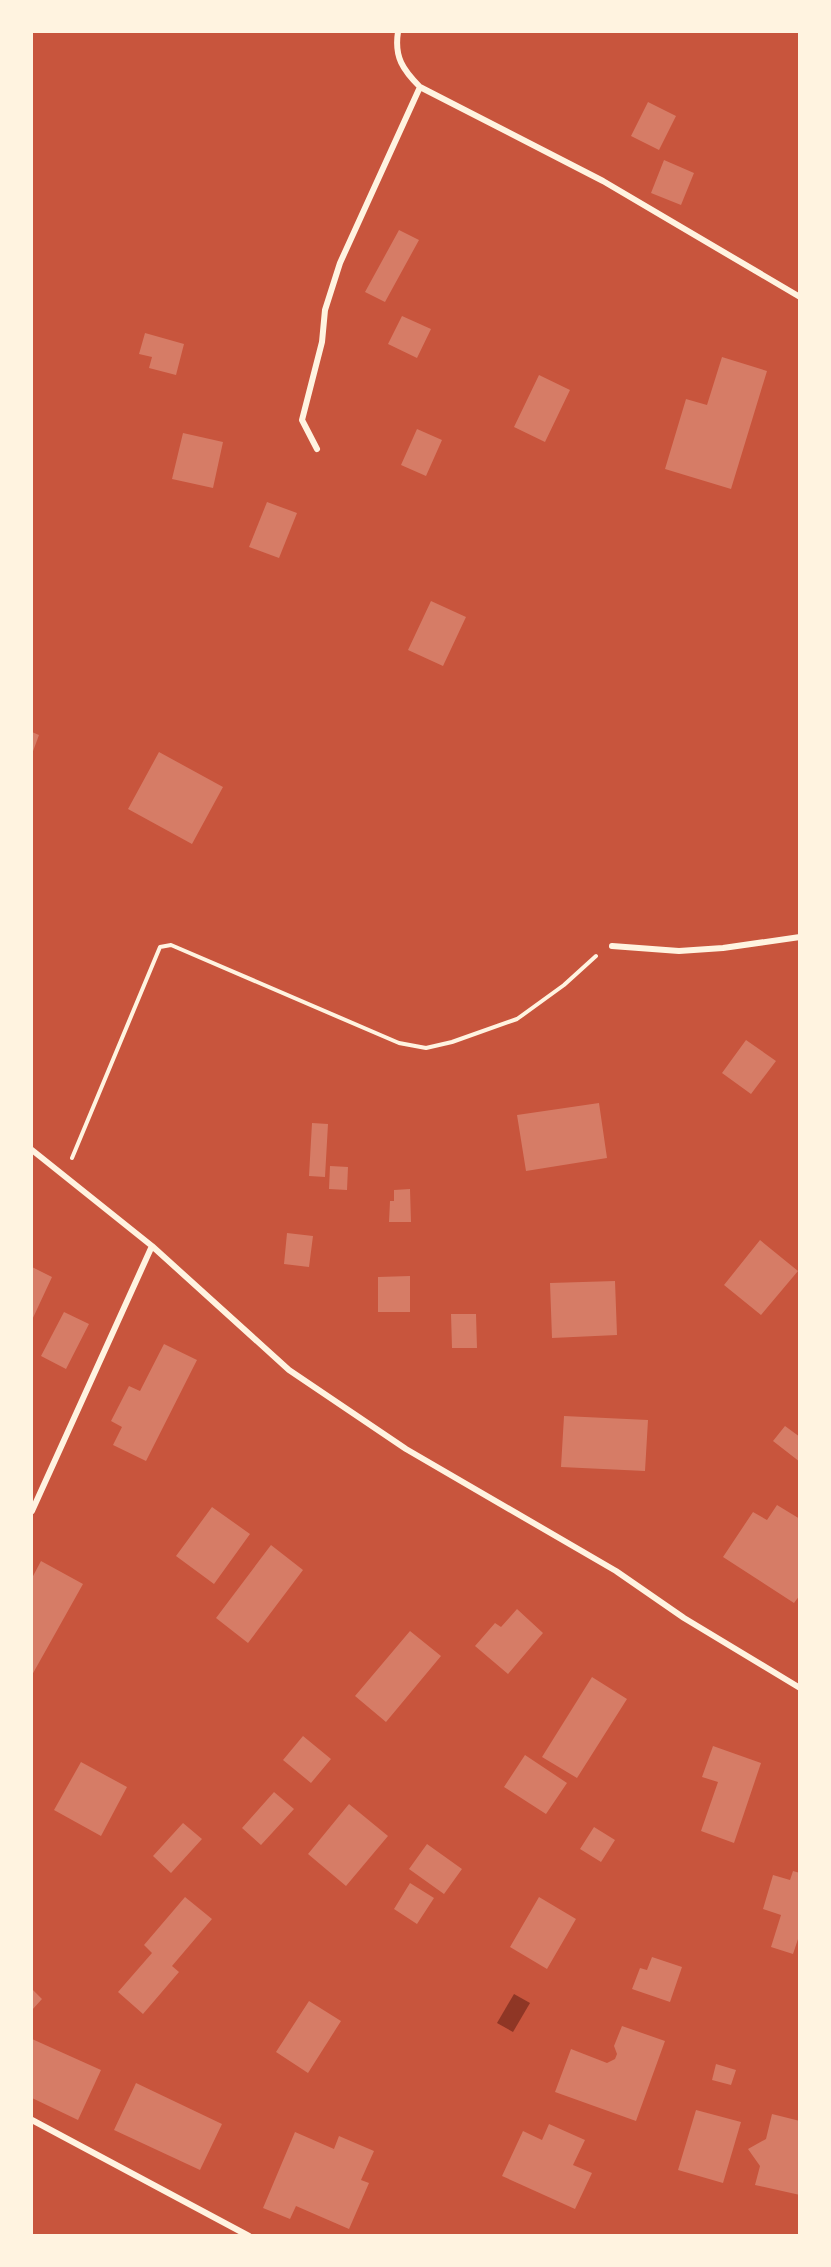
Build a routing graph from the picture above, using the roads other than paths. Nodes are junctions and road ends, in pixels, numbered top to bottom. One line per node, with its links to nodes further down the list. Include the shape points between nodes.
1 (398, 32): 2 (street, via 396,47 405,72)
2 (420, 87): 3 (street, via 603,181); 4 (street, via 340,263 325,310 322,342 302,420)
3 (800, 297)
4 (317, 449)
5 (800, 937): 6 (street, via 679,951)
6 (612, 946)
7 (32, 1150): 8 (street)
8 (152, 1246): 9 (street); 10 (street, via 289,1370 406,1449 616,1571 684,1618)
9 (32, 1511)
10 (800, 1688)
11 (32, 2120): 12 (street)
12 (249, 2235)

